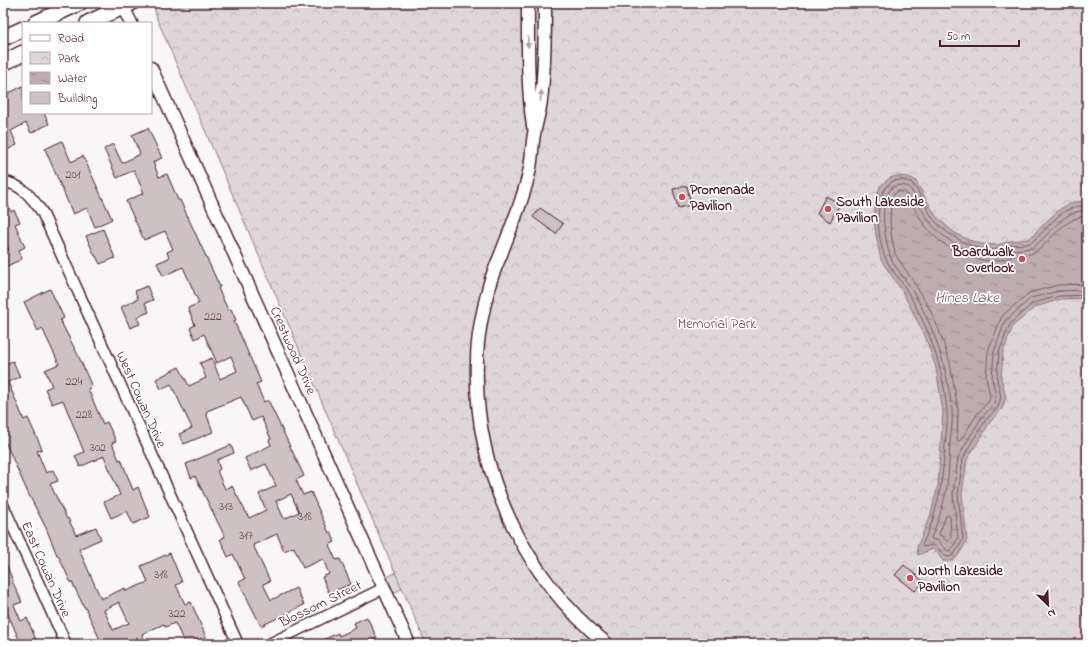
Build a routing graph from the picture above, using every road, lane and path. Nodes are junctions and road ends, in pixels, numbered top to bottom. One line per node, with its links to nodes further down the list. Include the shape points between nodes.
1 (79, 3): 5 (main road)
2 (528, 3): 13 (street, one-way to 13, via 529,83)
3 (545, 3): 13 (street, one-way to 3, via 541,103)
4 (125, 4): 6 (main road); 7 (street)
5 (38, 22)
6 (90, 22)
7 (131, 22)
8 (22, 29): 9 (main road)
9 (3, 38)
10 (22, 53): 11 (main road)
11 (3, 62)
12 (152, 70): 16 (street, Crestwood Drive)
13 (534, 134): 21 (street, via 530,167 522,198 489,284 478,336 477,384 481,423 485,448 498,493 520,541 557,596 584,625)
14 (3, 181): 18 (street, West Cowan Drive, via 15,184 31,195 42,212)
15 (3, 505): 17 (street, East Cowan Drive)
16 (384, 588): 19 (street, Blossom Street); 20 (street, Crestwood Drive)
17 (66, 644)
18 (238, 644)
19 (268, 644)
20 (410, 644)
21 (607, 644)

